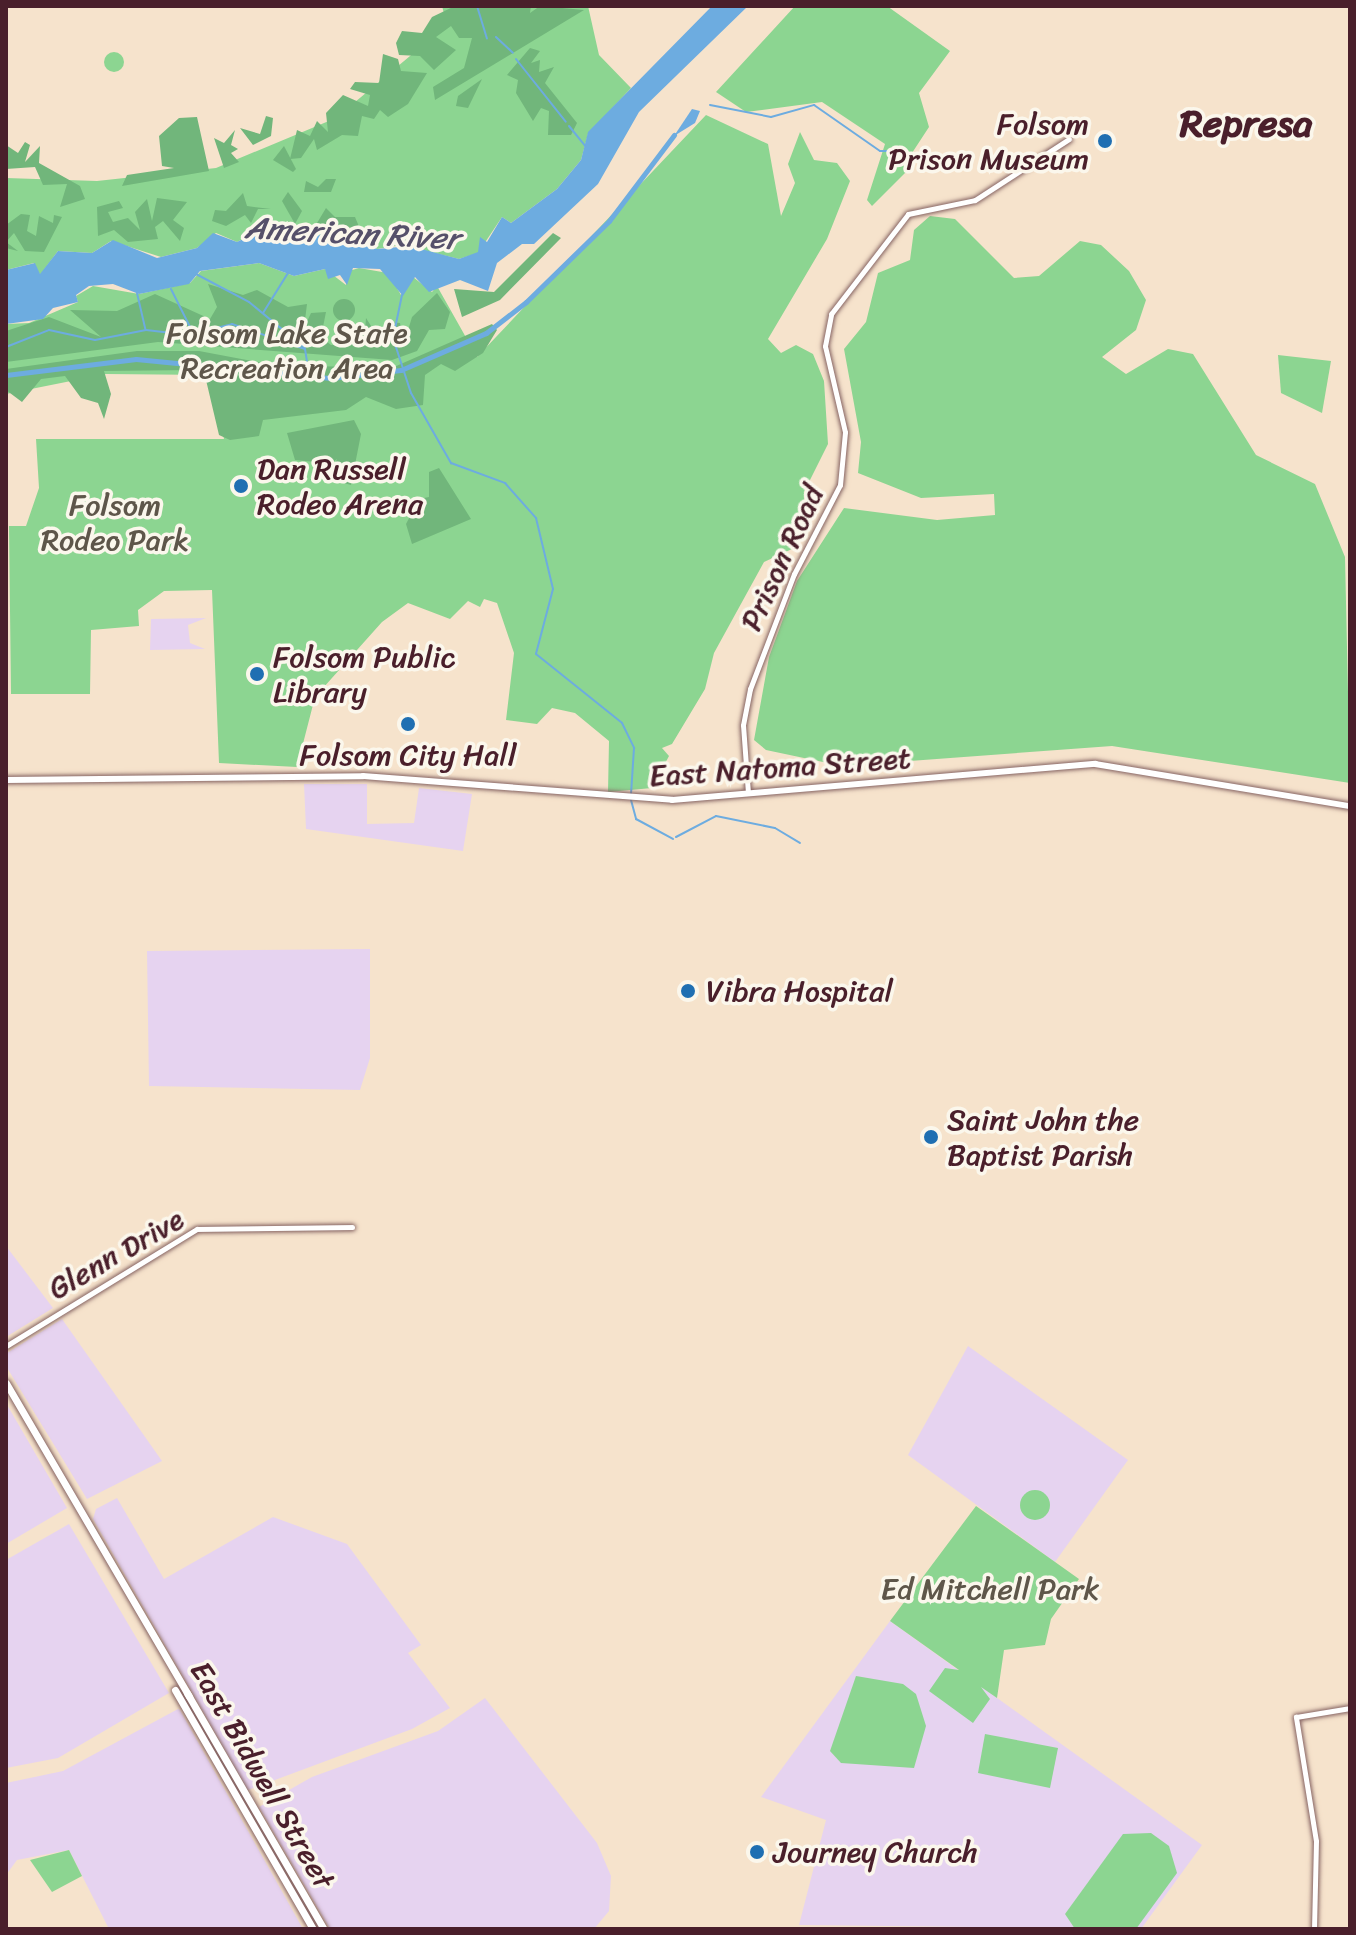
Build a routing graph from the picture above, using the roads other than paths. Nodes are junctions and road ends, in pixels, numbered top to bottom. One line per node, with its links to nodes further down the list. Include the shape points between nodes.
1 (1069, 139): 3 (street, Prison Road, via 975,200 908,214 831,314 825,346 845,432 840,485 794,574 750,689 743,725)
2 (6, 780): 3 (main road, East Natoma Street, via 411,778 613,800)
3 (748, 793): 4 (main road, East Natoma Street, via 1095,764)
4 (1350, 806)
5 (352, 1227): 6 (street, Glenn Drive, via 197,1229)
6 (6, 1346)
7 (6, 1383): 8 (main road, East Bidwell Street)
8 (157, 1649): 9 (main road, East Bidwell Street); 11 (main road, East Bidwell Street)
9 (178, 1695): 11 (main road); 12 (main road, East Bidwell Street)
10 (1350, 1708): 17 (street, via 1296,1717 1316,1841)
11 (214, 1741): 13 (main road, East Bidwell Street)
12 (265, 1847): 13 (main road); 14 (main road, East Bidwell Street)
13 (298, 1885): 15 (main road, East Bidwell Street)
14 (292, 1895): 15 (main road); 16 (main road, East Bidwell Street)
15 (322, 1927)
16 (313, 1929)
17 (1314, 1929)

